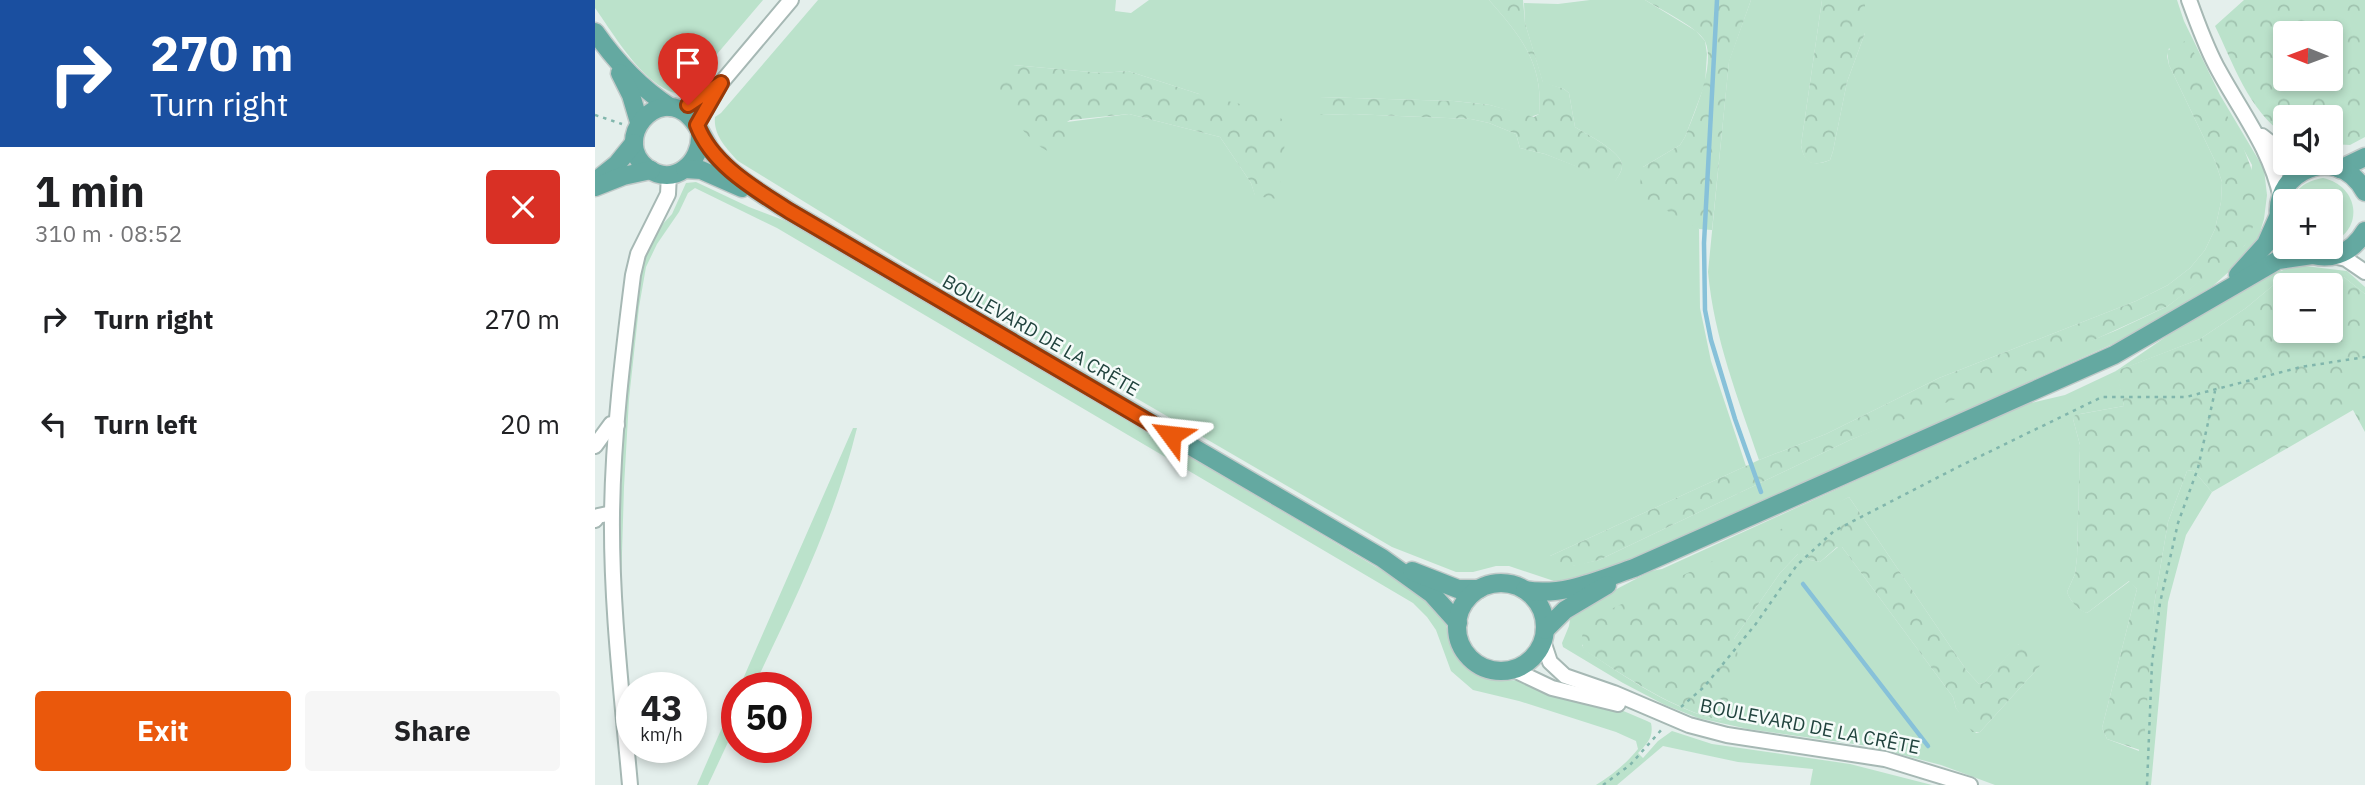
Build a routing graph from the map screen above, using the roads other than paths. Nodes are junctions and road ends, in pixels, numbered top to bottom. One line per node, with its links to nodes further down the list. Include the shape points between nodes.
1 (791, 0): 5 (street)
2 (2189, 0): 9 (street, via 2216,66)
3 (595, 32): 4 (main road, BOULEVARD DE LA CRÊTE)
4 (611, 54): 6 (main road, BOULEVARD DE LA CRÊTE, via 641,86); 7 (main road, BOULEVARD DE LA CRÊTE, via 631,95)
5 (721, 83): 6 (street, via 695,102); 8 (street)
6 (674, 108): 7 (main road, via 651,111); 8 (main road, BOULEVARD DE LA CRÊTE, via 689,116)
7 (630, 122): 10 (main road)
8 (698, 129): 14 (main road, via 698,153); 22 (main road, BOULEVARD DE LA CRÊTE, via 712,152 734,172)
9 (2255, 130): 11 (street); 19 (street, via 2273,166)
10 (633, 143): 14 (main road, via 638,157); 17 (main road)
11 (2273, 144)
12 (2365, 157): 13 (main road)
13 (2343, 168)
14 (668, 171): 18 (main road, via 631,174); 22 (main road, BOULEVARD DE LA CRÊTE, via 711,173); 30 (street, via 668,194 638,254 633,275)
15 (2343, 171): 21 (main road, via 2356,178)
16 (2297, 175): 20 (main road)
17 (595, 182)
18 (595, 187)
19 (2277, 189)
20 (2284, 189)
21 (2365, 192)
22 (789, 211): 34 (main road, BOULEVARD DE LA CRÊTE)
23 (2365, 231): 25 (main road)
24 (2273, 232): 29 (main road, via 2259,254)
25 (2343, 251)
26 (2281, 259): 29 (main road)
27 (2343, 259): 28 (street)
28 (2365, 272)
29 (2213, 296): 35 (main road, via 2114,355)
30 (617, 425): 31 (street, via 606,428); 32 (street)
31 (595, 446)
32 (612, 513): 33 (street); 42 (street, via 615,610)
33 (595, 520)
34 (1382, 558): 36 (main road, BOULEVARD DE LA CRÊTE, via 1458,589); 38 (main road, BOULEVARD DE LA CRÊTE, via 1432,594)
35 (1634, 568): 37 (main road, via 1559,591); 39 (main road, via 1565,610)
36 (1479, 589): 37 (main road, via 1507,583); 38 (main road, via 1462,607)
37 (1525, 590): 39 (main road, via 1542,611)
38 (1458, 623): 40 (main road, via 1459,638 1471,657 1489,669)
39 (1544, 636): 40 (main road, via 1527,662); 41 (street, BOULEVARD DE LA CRÊTE, via 1550,662 1565,676 1614,693)
40 (1512, 669): 41 (street, BOULEVARD DE LA CRÊTE, via 1552,688 1611,701)
41 (1668, 721): 43 (street, BOULEVARD DE LA CRÊTE, via 1722,741 1880,766); 44 (street, BOULEVARD DE LA CRÊTE, via 1727,735 1885,759)
42 (631, 785)
43 (1948, 785)
44 (1970, 785)

